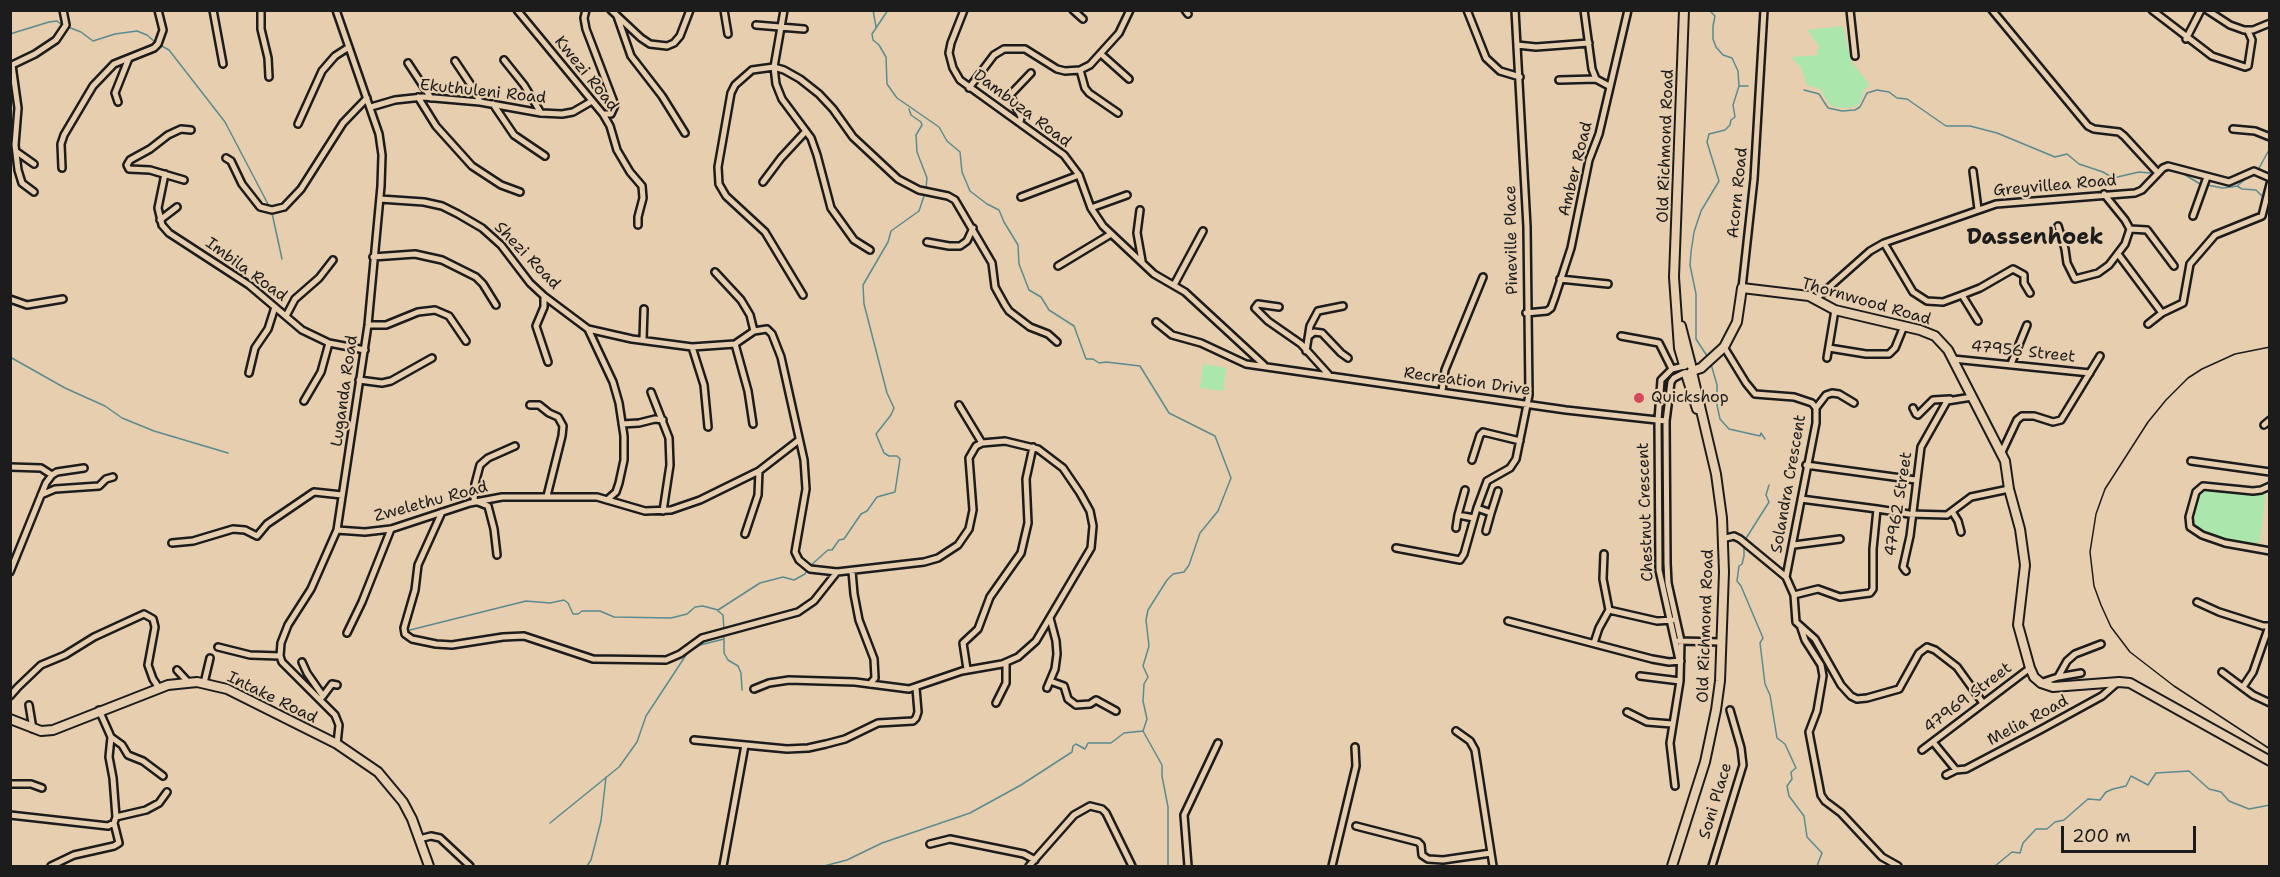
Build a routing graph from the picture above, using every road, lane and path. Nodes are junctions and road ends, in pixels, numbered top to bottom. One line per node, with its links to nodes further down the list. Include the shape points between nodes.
1 (63, 10): 45 (street, via 66,25 62,33)
2 (158, 10): 40 (street, via 163,30 158,44)
3 (213, 10): 44 (street)
4 (261, 10): 49 (street)
5 (336, 10): 37 (street, Luganda Road)
6 (517, 10): 59 (street, Kwezi Road)
7 (586, 10): 66 (street, via 586,29 615,105 611,114)
8 (611, 10): 26 (street)
9 (690, 10): 26 (street, via 680,36 667,46 642,39)
10 (724, 10): 33 (street)
11 (783, 10): 30 (street)
12 (964, 10): 55 (street, Dambuza Road, via 949,53 953,68)
13 (1072, 10): 27 (street)
14 (1130, 10): 38 (street, via 1119,33)
15 (1467, 10): 50 (street, via 1486,58 1500,71)
16 (1515, 10): 36 (street, Pineville Place)
17 (1584, 10): 35 (street)
18 (1628, 10): 54 (street, Amber Road)
19 (1684, 10): 168 (street, Old Richmond Road, via 1674,277 1679,348)
20 (1764, 10): 122 (street, Acorn Road, via 1755,167)
21 (1850, 10): 39 (street)
22 (1992, 10): 82 (street, via 2088,126 2119,132)
23 (2152, 10): 34 (street)
24 (2201, 10): 34 (street)
25 (2207, 10): 32 (street)
26 (617, 16): 72 (street, via 631,56)
27 (1083, 19)
28 (2270, 23): 32 (street)
29 (756, 25): 30 (street)
30 (780, 27): 31 (street); 46 (street)
31 (804, 29)
32 (2248, 31): 34 (street, via 2252,37 2248,66 2217,58)
33 (728, 34)
34 (2186, 39)
35 (1589, 43): 36 (street); 52 (street)
36 (1517, 45): 50 (street, Pineville Place)
37 (349, 47): 56 (street, Luganda Road); 68 (street, via 322,71)
38 (1101, 54): 47 (street); 51 (street)
39 (1855, 56)
40 (129, 58): 60 (street, via 115,93); 80 (street, via 105,71 83,102 61,144)
41 (504, 60): 64 (street)
42 (455, 61): 61 (street)
43 (408, 63): 58 (street)
44 (223, 64)
45 (11, 66): 73 (street, via 18,108)
46 (774, 67): 71 (street, via 782,99); 104 (street, via 819,94 864,149 898,179 919,190 955,200); 124 (street, via 752,70 735,85 727,111 718,177 726,196 765,232)
47 (1080, 70): 55 (street, via 1057,69 1025,49 1004,49 994,55); 65 (street, via 1089,93)
48 (1031, 73): 67 (street, via 1010,95)
49 (269, 77)
50 (1520, 77): 136 (street, Pineville Place, via 1527,226)
51 (1129, 79)
52 (1596, 79): 53 (street); 54 (street)
53 (1559, 80)
54 (1609, 86): 119 (street, Amber Road, via 1571,249)
55 (969, 88): 67 (street, Dambuza Road)
56 (367, 98): 63 (street, Luganda Road); 78 (street, via 343,123 298,194 284,207 260,207)
57 (418, 98): 58 (street, Ekuthuleni Road); 63 (street, Ekuthuleni Road); 91 (street, via 436,126 472,166)
58 (431, 98): 61 (street, Ekuthuleni Road)
59 (592, 101): 64 (street, Ekuthuleni Road, via 573,112); 66 (street, Kwezi Road)
60 (118, 102)
61 (480, 102): 62 (street, Ekuthuleni Road)
62 (493, 104): 64 (street, Ekuthuleni Road); 77 (street, via 514,135)
63 (370, 107): 95 (street, Luganda Road, via 380,134)
64 (541, 113)
65 (1118, 113)
66 (603, 114): 102 (street, Kwezi Road, via 617,150 642,186)
67 (1020, 122): 84 (street, Dambuza Road, via 1065,155)
68 (298, 124)
69 (2234, 129): 74 (street)
70 (191, 130): 83 (street, via 181,129 129,160 127,168 132,170)
71 (806, 131): 88 (street); 110 (street, via 817,155 831,208 854,240)
72 (685, 133)
73 (17, 136): 75 (street); 76 (street)
74 (2270, 137)
75 (10, 140)
76 (17, 152): 79 (street); 90 (street, via 22,183)
77 (545, 156)
78 (226, 158)
79 (34, 164)
80 (62, 168)
81 (1973, 171): 98 (street)
82 (2158, 173): 85 (street, via 2171,166); 92 (street, Greyvillea Road, via 2139,192)
83 (165, 174): 87 (street); 101 (street, via 158,203)
84 (1079, 175): 94 (street); 97 (street, Dambuza Road)
85 (2207, 177): 86 (street, via 2233,181 2254,171); 100 (street)
86 (2270, 178)
87 (184, 180)
88 (763, 182)
89 (2270, 184): 137 (street, via 2262,216 2215,235 2190,264 2183,303)
90 (34, 192)
91 (520, 192)
92 (2104, 194): 98 (street, Greyvillea Road, via 2003,202); 105 (street)
93 (1127, 195): 97 (street)
94 (1021, 196)
95 (380, 199): 112 (street, Luganda Road); 125 (street, Shezi Road, via 442,206 482,228)
96 (177, 207): 101 (street)
97 (1091, 208): 107 (street, Dambuza Road)
98 (1978, 209): 109 (street, Greyvillea Road)
99 (1140, 210): 115 (street, via 1137,233)
100 (2193, 216)
101 (160, 220): 132 (street, Imbila Road, via 169,233 249,285)
102 (638, 225)
103 (2058, 226): 111 (street, via 2075,279 2098,273)
104 (973, 228): 108 (street, via 960,246); 151 (street, via 992,263 996,287 1009,311)
105 (2130, 229): 111 (street); 116 (street, via 2146,228)
106 (1203, 231): 121 (street)
107 (1111, 234): 114 (street); 115 (street, Dambuza Road)
108 (927, 242)
109 (1884, 243): 126 (street, via 1905,281 1921,298 1937,303); 127 (street, Greyvillea Road, via 1870,250)
110 (870, 250)
111 (2118, 254): 137 (street)
112 (374, 257): 130 (street, via 415,254 442,260 476,277); 142 (street, Luganda Road)
113 (333, 260): 138 (street, via 295,299)
114 (1058, 266)
115 (1144, 266): 121 (street, Dambuza Road)
116 (2174, 266)
117 (715, 272): 146 (street, via 741,300)
118 (1483, 277): 173 (street, via 1445,370)
119 (1560, 279): 120 (street); 136 (street, Amber Road, via 1551,308)
120 (1608, 284)
121 (1174, 285): 166 (street, Dambuza Road)
122 (1742, 288): 127 (street, Thornwood Road); 155 (street, Acorn Road, via 1737,322)
123 (2030, 292): 126 (street, via 2024,275 2015,269)
124 (803, 295)
125 (544, 296): 145 (street, Shezi Road); 164 (street, via 536,326)
126 (1962, 296): 139 (street)
127 (1817, 298): 135 (street, Thornwood Road)
128 (10, 299): 129 (street, via 27,305)
129 (63, 299)
130 (496, 305)
131 (1343, 306): 147 (street, via 1318,311)
132 (275, 307): 138 (street, Imbila Road); 169 (street, via 268,329 255,348)
133 (1279, 307): 158 (street, via 1258,304 1255,308)
134 (644, 309): 149 (street)
135 (1835, 310): 144 (street, Thornwood Road); 156 (street)
136 (1526, 313): 178 (street, Pineville Place)
137 (2162, 313): 141 (street)
138 (286, 316): 152 (street, Imbila Road, via 302,330)
139 (1978, 321)
140 (1156, 322): 166 (street, Recreation Drive, via 1172,335 1201,343 1246,364)
141 (2148, 324)
142 (368, 325): 150 (street, via 386,325 418,312 435,310 449,316); 157 (street, Luganda Road)
143 (2026, 325): 165 (street)
144 (1904, 326): 156 (street, via 1889,354); 163 (street, Thornwood Road, via 1935,336)
145 (588, 329): 149 (street, Shezi Road); 188 (street, via 613,382)
146 (754, 331): 153 (street); 192 (street, via 767,329 777,345)
147 (1309, 336): 158 (street); 161 (street, via 1322,333)
148 (1621, 336): 167 (street, via 1659,344)
149 (643, 340): 154 (street, Shezi Road)
150 (466, 341)
151 (1057, 342)
152 (329, 343): 157 (street, Imbila Road); 177 (street, via 321,372)
153 (735, 344): 154 (street, Shezi Road); 189 (street)
154 (692, 347): 191 (street, via 704,385)
155 (1724, 347): 168 (street, Acorn Road, via 1703,366); 182 (street, Solandra Crescent, via 1755,394 1794,397)
156 (1829, 348): 162 (street)
157 (364, 350): 172 (street, Luganda Road)
158 (1306, 351): 171 (street)
159 (2100, 356): 170 (street)
160 (432, 358): 172 (street, via 391,381)
161 (1348, 358)
162 (1827, 358)
163 (1953, 359): 165 (street, 47956 Street); 175 (street, Thornwood Road)
164 (548, 362)
165 (2011, 364): 170 (street, 47956 Street)
166 (1265, 366): 171 (street, Recreation Drive)
167 (1672, 369): 168 (street); 185 (street, Chestnut Crescent, via 1661,380)
168 (1688, 369): 187 (street, Chestnut Crescent, via 1671,382); 233 (street, Old Richmond Road, via 1716,474)
169 (249, 373)
170 (2090, 373): 197 (street, via 2061,420 2022,416)
171 (1330, 376): 173 (street, Recreation Drive)
172 (359, 380): 213 (street, Luganda Road)
173 (1442, 391): 178 (street, Recreation Drive)
174 (651, 392): 184 (street)
175 (1972, 397): 176 (street); 197 (street, Thornwood Road)
176 (1950, 399): 183 (street, via 1933,400 1918,415); 207 (street, 47962 Street, via 1924,441)
177 (304, 401)
178 (1529, 403): 185 (street, Recreation Drive); 193 (street, Pineville Place)
179 (1854, 403): 182 (street, via 1832,393)
180 (530, 405): 214 (street, via 540,405 563,426)
181 (959, 405): 194 (street)
182 (1816, 408): 200 (street, Solandra Crescent)
183 (1913, 408)
184 (663, 420): 188 (street); 220 (street, via 670,451)
185 (1658, 420): 187 (street, Recreation Drive); 252 (street, Chestnut Crescent, via 1659,570)
186 (2270, 420): 190 (street)
187 (1666, 421): 250 (street, Chestnut Crescent, via 1666,547)
188 (622, 424): 216 (street, via 624,454 619,483)
189 (753, 424)
190 (2264, 425)
191 (708, 427)
192 (799, 440): 203 (street, Zwelethu Road); 244 (street, via 807,476 795,552 810,569)
193 (1520, 441): 198 (street, via 1483,432); 218 (street, Pineville Place, via 1513,465 1487,482)
194 (982, 443): 196 (street, via 1005,441); 241 (street, via 969,458 974,510 969,529 958,545 939,558 924,562)
195 (515, 446): 217 (street, via 480,465)
196 (1033, 447): 249 (street, via 1063,468 1090,511 1094,526 1091,548); 268 (street, via 1026,479 1028,523 1021,553 990,597 978,629 963,643)
197 (2001, 454): 209 (street, Thornwood Road)
198 (1472, 460)
199 (2191, 461): 204 (street)
200 (1806, 465): 207 (street); 215 (street, Solandra Crescent)
201 (10, 466): 205 (street, via 41,468)
202 (84, 468): 205 (street)
203 (759, 471): 220 (street, Zwelethu Road, via 686,506); 232 (street, via 758,495)
204 (2270, 472)
205 (52, 475): 212 (street)
206 (113, 477): 212 (street, via 99,486 55,489)
207 (1916, 480): 224 (street, 47962 Street)
208 (2270, 486): 238 (street, via 2253,491 2203,486 2196,492 2189,517 2190,527 2202,535)
209 (2008, 489): 223 (street, via 1971,497); 267 (street, Thornwood Road, via 2025,565 2018,625)
210 (1465, 490): 225 (street)
211 (1498, 491): 222 (street)
212 (41, 495): 243 (street)
213 (342, 495): 229 (street, Luganda Road); 235 (street, via 314,492 256,536 233,529)
214 (547, 496): 216 (street, Zwelethu Road); 217 (street, Zwelethu Road)
215 (1801, 499): 219 (street); 236 (street, Solandra Crescent)
216 (607, 500): 220 (street, Zwelethu Road, via 645,511)
217 (476, 502): 221 (street, Zwelethu Road); 240 (street, via 488,506)
218 (1477, 508): 222 (street); 226 (street, Pineville Place)
219 (1877, 509): 224 (street); 246 (street, via 1871,592 1840,597 1818,589)
220 (663, 511)
221 (442, 512): 228 (street, Zwelethu Road); 244 (street, via 418,566 404,624 408,636 436,644 524,636 592,659 673,658 702,638 802,610)
222 (1491, 513): 230 (street)
223 (1953, 513): 224 (street); 231 (street)
224 (1912, 514): 242 (street, 47962 Street)
225 (1458, 516): 226 (street); 227 (street)
226 (1474, 518): 237 (street, Pineville Place, via 1460,560)
227 (1456, 528)
228 (391, 529): 229 (street, Zwelethu Road); 255 (street)
229 (337, 531): 262 (street, Luganda Road, via 311,589 288,625)
230 (1486, 531)
231 (1961, 532)
232 (745, 534)
233 (1722, 539): 245 (street, via 1737,537); 258 (street, Old Richmond Road)
234 (1840, 539): 236 (street)
235 (172, 543)
236 (1794, 545): 245 (street, Solandra Crescent)
237 (1396, 548)
238 (2270, 550)
239 (1604, 554): 248 (street, via 1604,590)
240 (497, 555)
241 (852, 571): 244 (street); 280 (street, via 859,620 874,659 874,678)
242 (1906, 571)
243 (10, 572)
244 (837, 572)
245 (1786, 577): 246 (street)
246 (1794, 595): 254 (street, via 1795,618)
247 (2197, 602): 253 (street)
248 (1609, 610): 252 (street); 259 (street)
249 (1050, 618): 266 (street, via 1023,654); 274 (street, via 1057,645)
250 (1676, 620): 252 (street); 257 (street, Chestnut Crescent)
251 (1508, 621): 259 (street)
252 (1669, 621): 256 (street, Chestnut Crescent)
253 (2269, 626): 283 (street, via 2253,672)
254 (1801, 628): 291 (street, via 1815,639 1841,685 1857,699 1899,689 1924,647 1930,647 1957,667); 335 (street, via 1819,660 1823,676 1809,732 1820,791 1825,801 1882,857)
255 (347, 633)
256 (1674, 641): 257 (street); 264 (street, Chestnut Crescent)
257 (1681, 641): 258 (street); 264 (street, Chestnut Crescent)
258 (1721, 642): 333 (street, Old Richmond Road, via 1720,681 1711,734)
259 (1594, 643): 264 (street, via 1652,659)
260 (2101, 644): 273 (street, via 2075,654)
261 (218, 647): 262 (street, via 250,655)
262 (280, 656): 288 (street)
263 (210, 658): 278 (street)
264 (1680, 661): 275 (street, Chestnut Crescent)
265 (302, 662): 288 (street)
266 (1006, 663): 268 (street); 290 (street, via 1006,682)
267 (2030, 668): 279 (street, Thornwood Road); 291 (street, 47969 Street)
268 (967, 669): 282 (street)
269 (177, 670): 277 (street)
270 (2222, 672): 283 (street)
271 (2081, 674): 273 (street)
272 (1640, 676): 275 (street)
273 (2058, 677): 279 (street)
274 (1050, 681): 285 (street); 295 (street, via 1063,685 1076,705 1096,700)
275 (1680, 681): 298 (street, Chestnut Crescent)
276 (2119, 681): 279 (street, via 2062,688); 309 (street, via 2130,683); 310 (street, Melia Road, via 2102,696 2040,730 1966,769)
277 (189, 683): 278 (street, Intake Road); 284 (street, Intake Road)
278 (204, 683): 305 (street, Intake Road, via 227,688)
279 (2041, 683)
280 (870, 684): 282 (street); 286 (street, via 789,680)
281 (337, 685): 288 (street, via 332,684)
282 (916, 687): 306 (street, via 918,712 913,721 878,723 845,739 808,748)
283 (2243, 687): 289 (street)
284 (159, 688): 287 (street, via 148,665 155,627 153,619 144,614 41,665); 293 (street, Intake Road)
285 (1047, 688)
286 (754, 689)
287 (10, 696)
288 (321, 698): 305 (street, via 338,720)
289 (2270, 703)
290 (996, 704)
291 (1983, 704): 303 (street, 47969 Street)
292 (29, 705): 299 (street)
293 (99, 710): 299 (street, Intake Road, via 53,730); 301 (street)
294 (1730, 710): 334 (street, Soni Place, via 1743,765)
295 (1116, 711)
296 (1627, 712): 298 (street, via 1647,722)
297 (10, 719): 299 (street, Intake Road)
298 (1672, 723): 314 (street, Chestnut Crescent)
299 (33, 729)
300 (1456, 731): 322 (street, via 1475,750)
301 (111, 737): 311 (street, via 130,757 144,761); 318 (street)
302 (694, 740): 306 (street)
303 (1933, 742): 308 (street, 47969 Street); 310 (street)
304 (1218, 743): 330 (street, via 1184,815)
305 (337, 744): 320 (street, Intake Road, via 387,781 403,802)
306 (745, 745): 328 (street)
307 (1355, 747): 331 (street, via 1356,766)
308 (1922, 750)
309 (2270, 761)
310 (1956, 770): 312 (street, Melia Road)
311 (163, 776)
312 (1946, 776)
313 (10, 784): 315 (street)
314 (1675, 786)
315 (42, 788)
316 (168, 792): 318 (street, via 146,810)
317 (10, 815): 318 (street, via 108,826)
318 (115, 820): 325 (street, via 118,845 74,855)
319 (1356, 826): 323 (street, via 1418,842 1423,857)
320 (419, 839): 326 (street, Intake Road); 327 (street, via 440,838)
321 (930, 844): 324 (street, via 950,839 1024,854)
322 (1491, 852): 323 (street); 332 (street)
323 (1443, 863)
324 (1033, 864): 329 (street, via 1074,815 1090,806 1102,809 1109,817)
325 (51, 867)
326 (429, 867)
327 (470, 867)
328 (723, 867)
329 (1132, 867)
330 (1188, 867)
331 (1332, 867)
332 (1493, 867)
333 (1672, 867)
334 (1712, 867)
335 (1898, 867)

